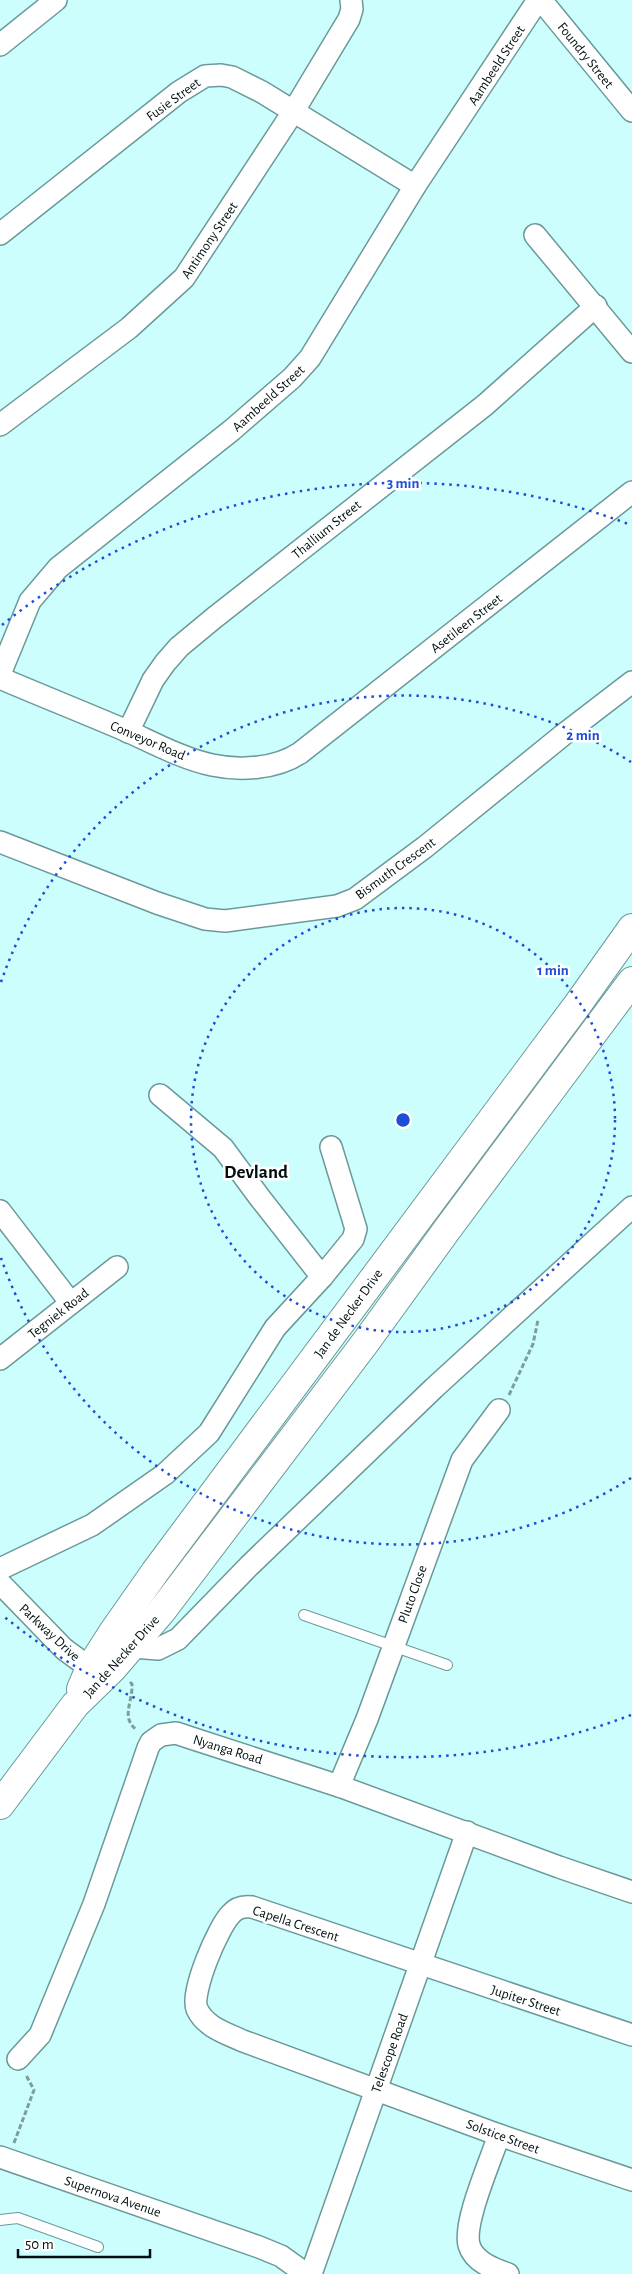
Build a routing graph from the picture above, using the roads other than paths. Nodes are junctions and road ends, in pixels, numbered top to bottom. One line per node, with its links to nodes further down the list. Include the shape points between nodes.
1 (56, 0): 4 (street)
2 (351, 0): 6 (street, Antimony Street, via 349,19)
3 (539, 0): 5 (street, Foundry Street); 7 (street, Aambeeld Street)
4 (0, 45)
5 (632, 111)
6 (293, 112): 7 (street, Fusie Street); 8 (street, Fusie Street, via 232,77 205,76 172,98); 12 (street, Antimony Street, via 184,278 130,328)
7 (415, 186): 14 (street, Aambeeld Street, via 310,358 232,430 58,568 30,601)
8 (0, 234)
9 (535, 235): 10 (street)
10 (596, 306): 11 (street); 16 (street, Thallium Street, via 485,405 179,647 153,680)
11 (632, 352)
12 (0, 425)
13 (632, 492): 17 (street, Asetileen Street)
14 (0, 676): 16 (street, Conveyor Road)
15 (632, 682): 18 (street, Bismuth Crescent, via 562,734 425,847 355,899 337,906 225,921 205,919)
16 (128, 732): 17 (street, Conveyor Road, via 218,766 241,769 291,759)
17 (300, 753)
18 (0, 842)
19 (632, 928): 36 (main road, Jan de Necker Drive, via 113,1632)
20 (632, 981): 34 (main road, Jan de Necker Drive, via 365,1343)
21 (160, 1095): 26 (street, via 222,1148)
22 (331, 1147): 26 (street, via 356,1229 353,1239)
23 (632, 1206): 34 (street, via 434,1388 178,1639 158,1649)
24 (0, 1211): 27 (street)
25 (117, 1267): 27 (street, Tegniek Road)
26 (322, 1277): 30 (street, via 275,1328 209,1433 165,1474 92,1525)
27 (70, 1302): 28 (street, Tegniek Road)
28 (0, 1359)
29 (499, 1410): 33 (street, Pluto Close, via 462,1460)
30 (0, 1569)
31 (0, 1583): 36 (street, Parkway Drive, via 64,1648)
32 (304, 1615): 33 (lane)
33 (392, 1646): 35 (lane); 37 (street, Pluto Close, via 367,1719)
34 (133, 1647): 36 (main road, Jan de Necker Drive)
35 (447, 1665)
36 (102, 1672): 38 (main road, Jan de Necker Drive)
37 (338, 1786): 39 (street, Nyanga Road); 43 (street, Nyanga Road, via 176,1733 160,1735 151,1742 94,1904 40,2035)
38 (0, 1804)
39 (467, 1832): 40 (street, Nyanga Road); 41 (street, Telescope Road)
40 (632, 1892)
41 (421, 1965): 42 (street, Jupiter Street); 44 (street, Telescope Road); 44 (street, Capella Crescent, via 246,1907 232,1913 224,1922 199,1982 194,2004 201,2017 214,2028)
42 (632, 2035)
43 (18, 2058)
44 (376, 2089): 45 (street, Solstice Street); 51 (street, Telescope Road)
45 (500, 2135): 47 (street, Solstice Street); 52 (street, via 472,2213 468,2238 470,2247 490,2268)
46 (4, 2158): 50 (street, Supernova Avenue, via 259,2247 281,2256)
47 (632, 2180)
48 (0, 2220): 49 (lane, via 18,2218)
49 (98, 2247)
50 (306, 2274)
51 (311, 2274)
52 (508, 2274)

